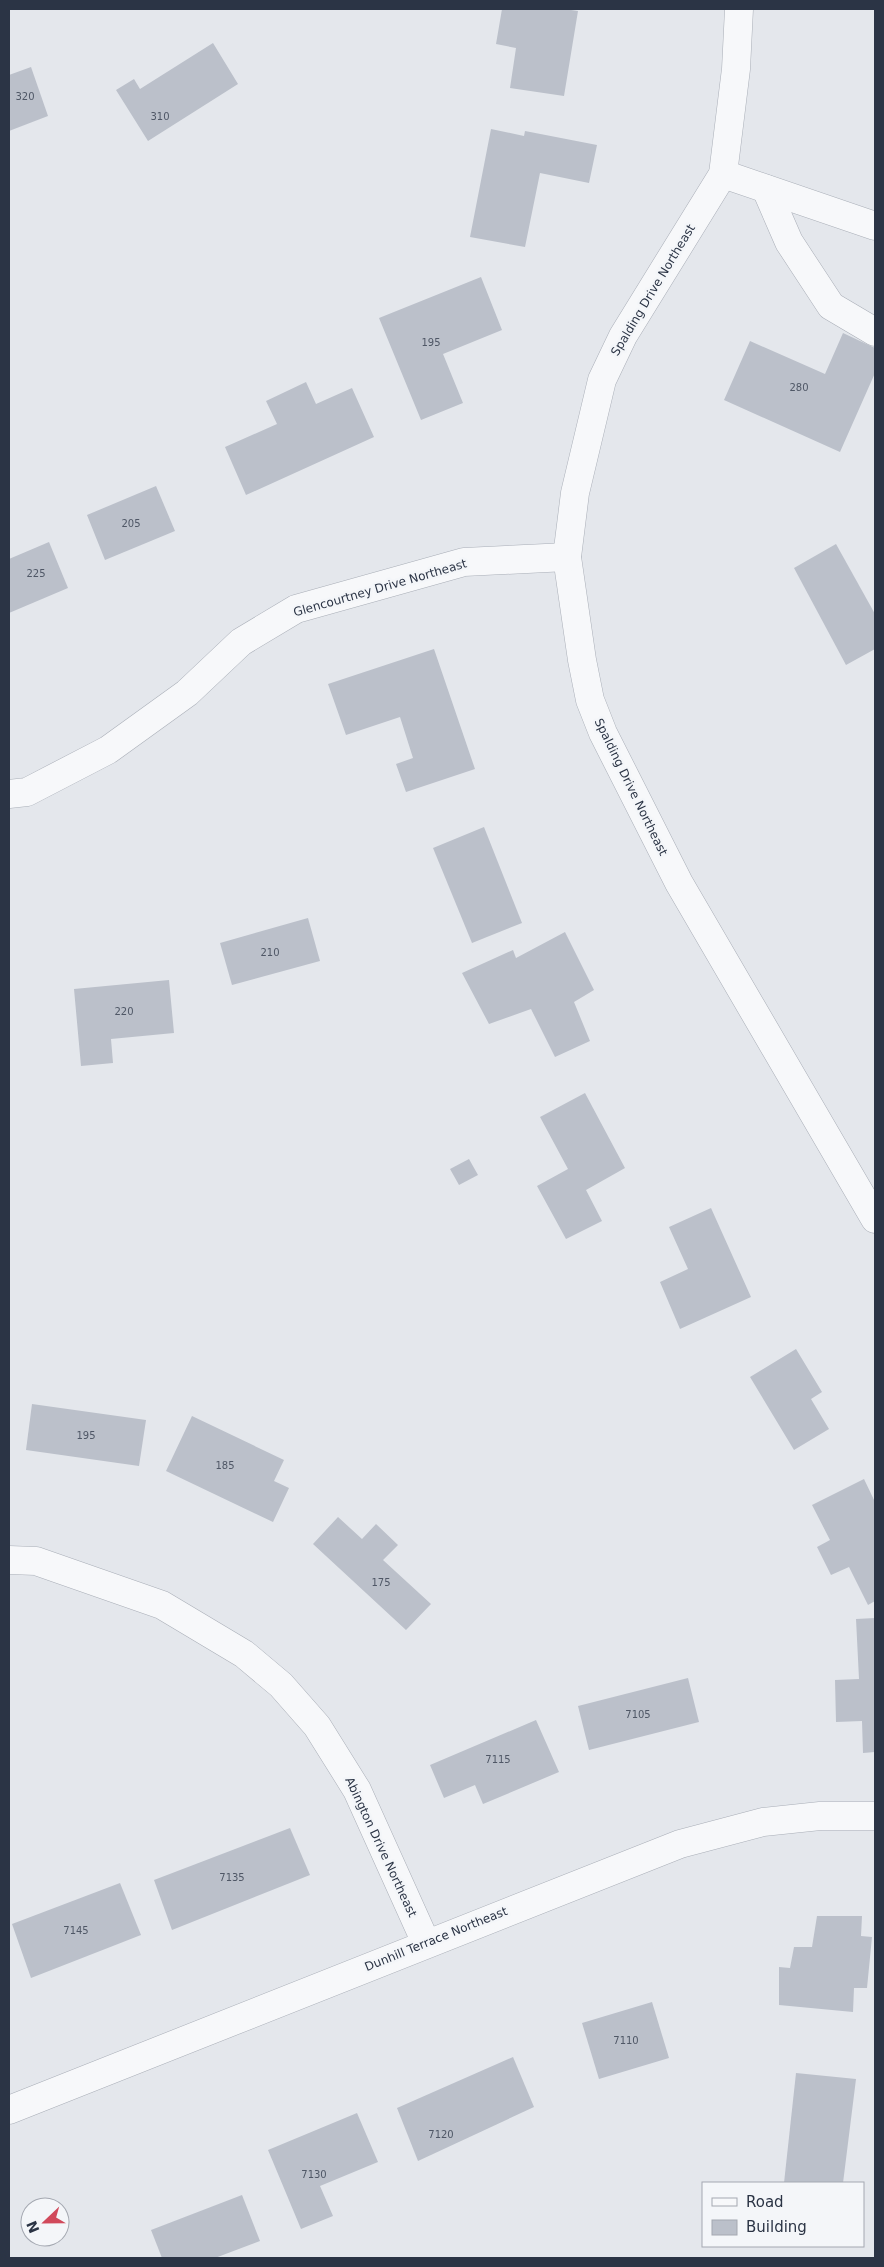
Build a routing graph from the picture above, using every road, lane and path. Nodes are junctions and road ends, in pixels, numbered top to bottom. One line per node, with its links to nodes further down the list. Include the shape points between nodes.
1 (739, 9): 2 (street, Spalding Drive Northeast, via 736,69)
2 (723, 174): 3 (street); 6 (street, Spalding Drive Northeast, via 623,336 602,380 575,493)
3 (766, 189): 4 (street); 5 (street, via 789,242 831,306)
4 (875, 226)
5 (875, 332)
6 (567, 557): 7 (street, Glencourtney Drive Northeast, via 464,562 296,610 241,642 187,693 108,750 27,792); 8 (street, Spalding Drive Northeast, via 590,700 603,733 679,883)
7 (9, 794)
8 (875, 1219)
9 (9, 1560): 11 (street, Abington Drive Northeast, via 36,1561 162,1605 244,1654 281,1685 317,1726 357,1790)
10 (875, 1816): 11 (street, Dunhill Terrace Northeast, via 820,1816 763,1822 680,1844)
11 (426, 1943): 12 (street, Dunhill Terrace Northeast)
12 (9, 2110)

